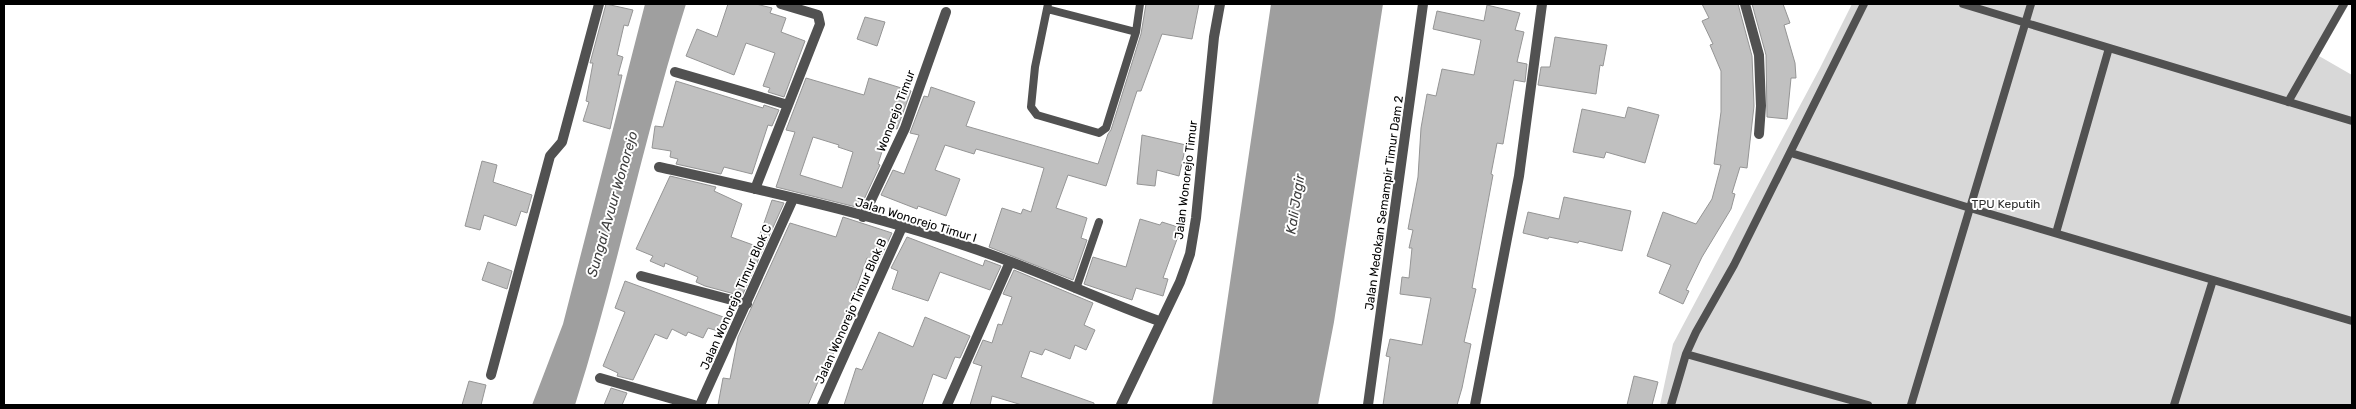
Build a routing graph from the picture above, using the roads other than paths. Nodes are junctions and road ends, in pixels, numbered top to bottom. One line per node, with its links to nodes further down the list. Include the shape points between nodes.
1 (599, 4): 39 (street, via 562,142 550,156)
2 (782, 4): 19 (street, via 818,15 820,24)
3 (1140, 4): 15 (lane)
4 (1220, 4): 37 (street, Jalan Wonorejo Timur, via 1190,254 1180,282)
5 (1423, 4): 46 (street, Jalan Medokan Semampir Timur Dam 2)
6 (1542, 4): 47 (street, via 1519,176)
7 (1745, 4): 21 (street, via 1759,56)
8 (1864, 4): 22 (lane)
9 (1963, 4): 14 (lane)
10 (2031, 4): 14 (lane)
11 (2344, 4): 18 (lane)
12 (1048, 7): 15 (lane); 15 (lane, via 1035,67 1031,107 1037,115 1082,130 1100,134 1106,128)
13 (946, 12): 27 (street, Wonorejo Timur, via 905,128)
14 (2025, 22): 16 (lane); 26 (lane)
15 (1136, 32)
16 (2109, 48): 18 (lane); 30 (lane)
17 (675, 72): 19 (street)
18 (2288, 102): 20 (lane)
19 (788, 106): 24 (street)
20 (2352, 121)
21 (1760, 134)
22 (1791, 152): 26 (lane); 38 (lane)
23 (659, 167): 24 (street, Jalan Wonorejo Timur I)
24 (754, 189): 25 (street, Jalan Wonorejo Timur I)
25 (793, 199): 27 (street, Jalan Wonorejo Timur I); 35 (street, Jalan Wonorejo Timur Blok C)
26 (1970, 208): 30 (lane); 50 (lane)
27 (863, 217): 29 (street, Jalan Wonorejo Timur I)
28 (1099, 222): 34 (lane)
29 (902, 228): 31 (street, Jalan Wonorejo Timur I); 43 (street, Jalan Wonorejo Timur Blok B)
30 (2056, 234): 33 (lane)
31 (1010, 262): 34 (street, Jalan Wonorejo Timur I); 44 (street)
32 (641, 276): 35 (street)
33 (2213, 280): 36 (lane); 51 (lane)
34 (1076, 289): 37 (street, Jalan Wonorejo Timur I)
35 (747, 304): 42 (street, Jalan Wonorejo Timur Blok C)
36 (2352, 320)
37 (1159, 321): 45 (street, Jalan Wonorejo Timur)
38 (1686, 354): 48 (lane); 49 (lane)
39 (491, 374)
40 (600, 378): 41 (street)
41 (694, 405)
42 (700, 405)
43 (822, 405)
44 (947, 405)
45 (1121, 405)
46 (1368, 405)
47 (1475, 405)
48 (1671, 405)
49 (1868, 405)
50 (1911, 405)
51 (2174, 405)

